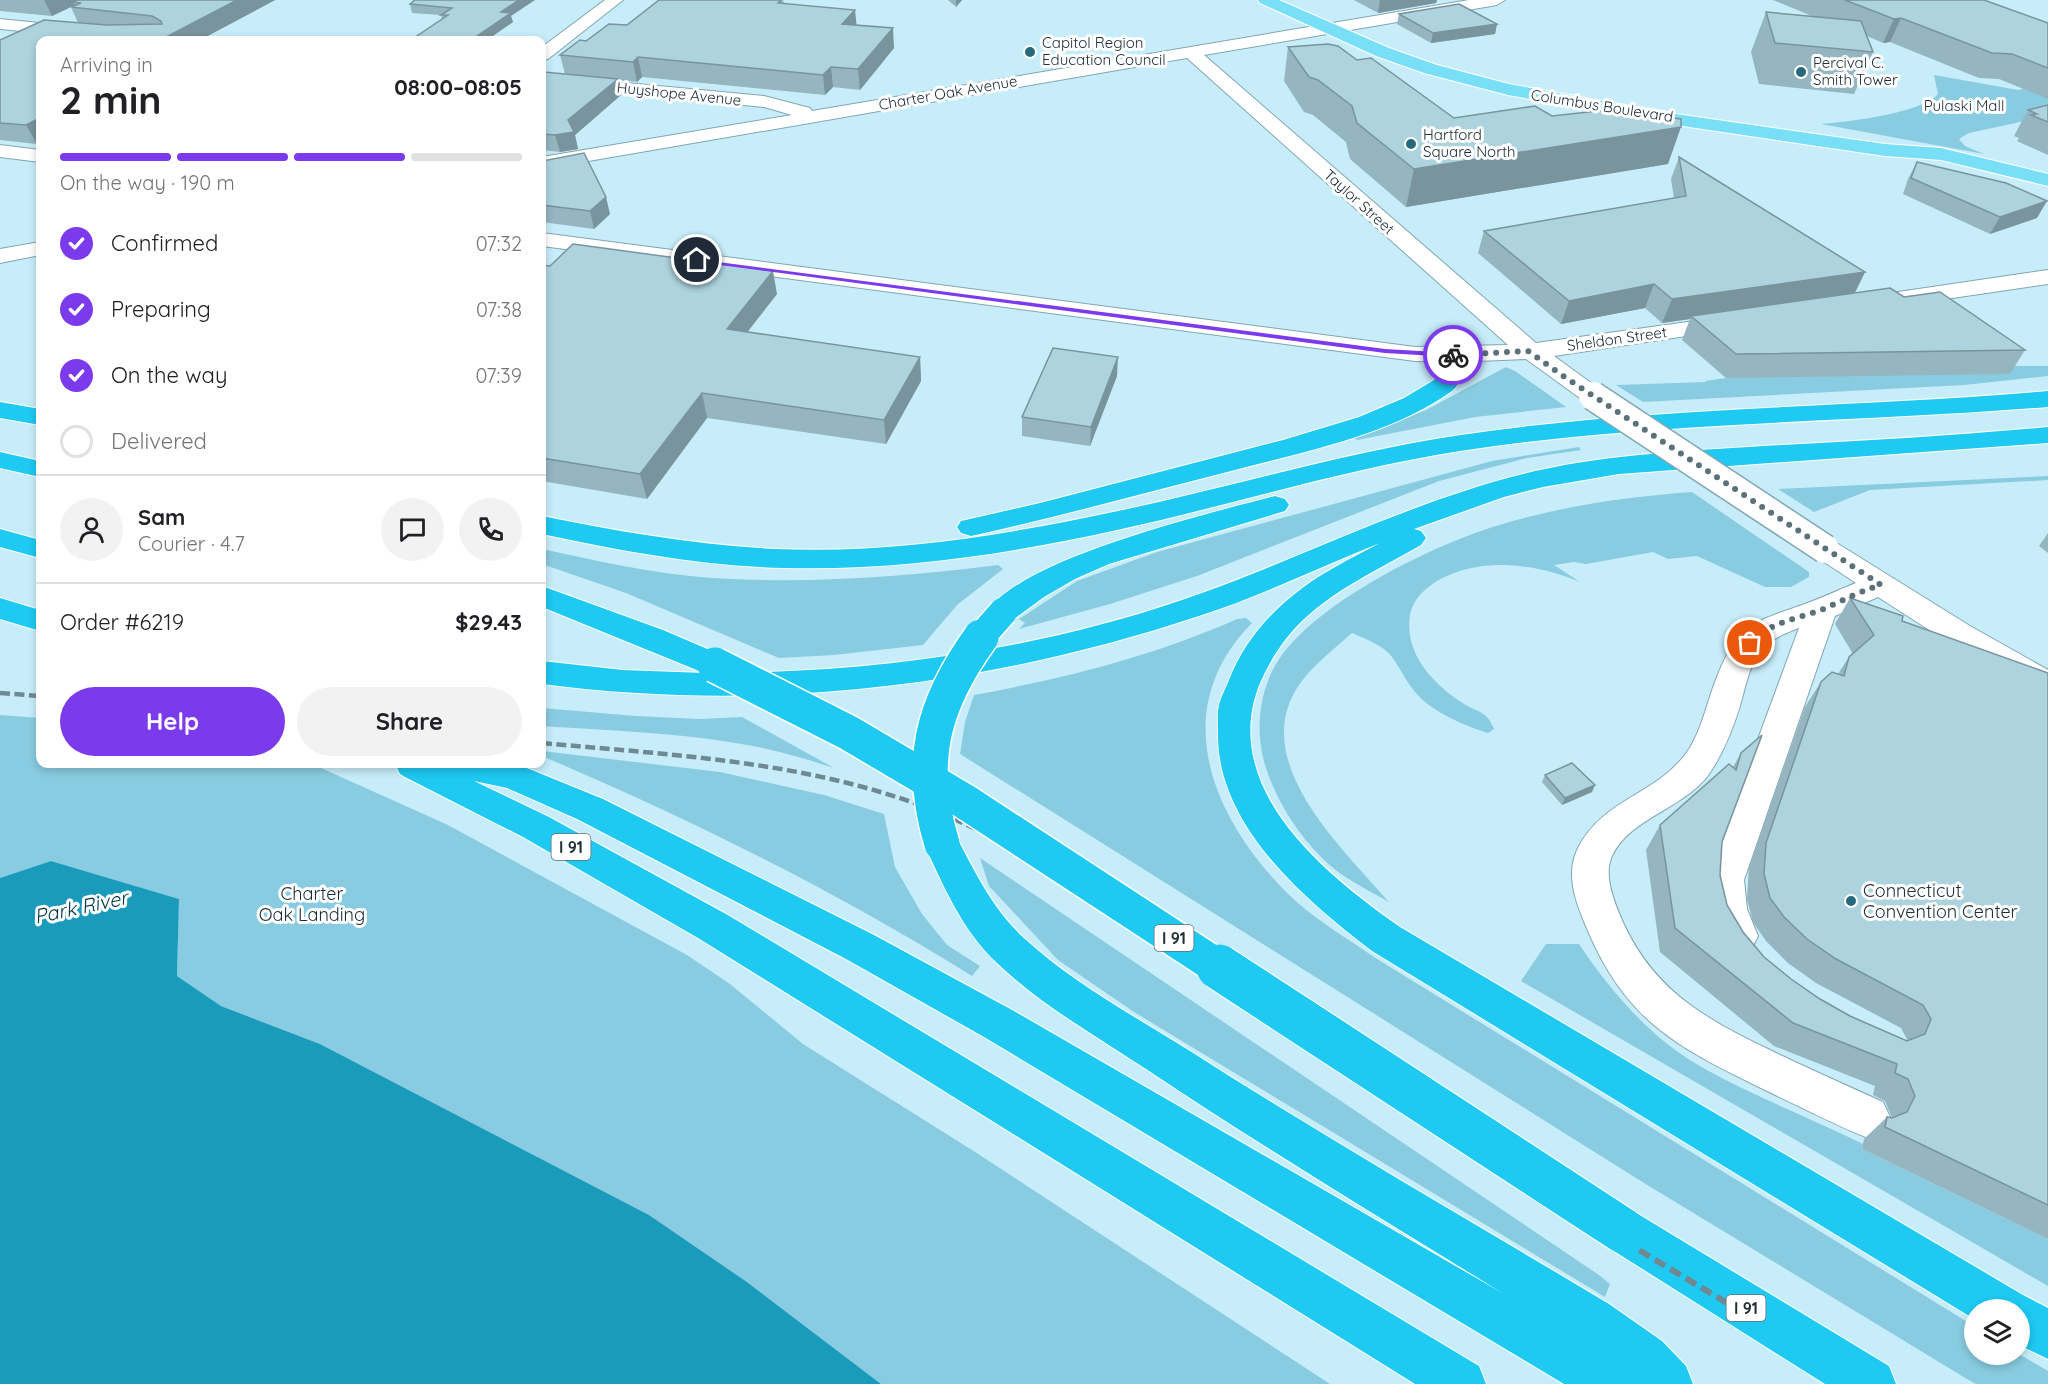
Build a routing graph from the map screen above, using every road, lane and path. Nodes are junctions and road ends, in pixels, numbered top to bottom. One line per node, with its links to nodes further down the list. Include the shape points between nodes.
1 (615, 0): 10 (street)
2 (1266, 0): 7 (main road, Columbus Boulevard)
3 (1497, 0): 7 (street, Charter Oak Avenue)
4 (74, 14): 6 (street)
5 (0, 24): 6 (street)
6 (44, 28): 8 (street); 9 (street)
7 (1327, 28): 11 (street, Charter Oak Avenue); 14 (main road, Columbus Boulevard, via 1421,66 1522,93)
8 (121, 36)
9 (17, 41)
10 (546, 52)
11 (1190, 52): 13 (street, Charter Oak Avenue); 26 (street, Taylor Street)
12 (546, 80): 13 (street, Huyshope Avenue, via 764,102)
13 (816, 116): 17 (street, Charter Oak Avenue)
14 (1885, 150): 18 (main road, Columbus Boulevard, via 1941,154); 19 (main road, Columbus Boulevard, via 1926,165)
15 (0, 151): 16 (street)
16 (36, 156)
17 (546, 162)
18 (2048, 180)
19 (2048, 196)
20 (546, 241): 27 (street, Sheldon Street, via 1385,351)
21 (36, 250): 22 (street)
22 (0, 256)
23 (2048, 278): 24 (street)
24 (1874, 302)
25 (1748, 321): 26 (street, Sheldon Street)
26 (1528, 351): 27 (street, Sheldon Street); 44 (street, Taylor Street, bridge)
27 (1458, 355): 43 (highway, via 1445,384 1368,423 1040,512 880,540 799,544 712,542)
28 (2048, 387): 30 (highway, via 2010,394)
29 (2048, 399): 30 (highway)
30 (1989, 404): 35 (highway, via 1612,426)
31 (0, 410): 32 (highway)
32 (36, 416)
33 (2048, 435): 34 (highway)
34 (1947, 443): 36 (highway, via 2004,457); 39 (highway, via 1618,465 1536,480)
35 (1422, 450): 43 (highway, via 1105,524 943,551 800,559); 60 (highway, bridge, via 1347,482 1093,560 1047,581 1003,612 979,637 948,688 930,757 934,818 954,872 974,905 1030,968 1221,1095 1592,1321 1644,1359)
36 (2048, 457)
37 (0, 460): 38 (highway)
38 (36, 468)
39 (1460, 502): 49 (highway, via 1184,610 1078,643 1007,658 897,674 766,683 625,681); 55 (highway, via 1410,538 1314,594 1284,620 1256,656 1237,698 1234,740 1245,786 1269,833 1316,886 1386,939)
40 (546, 526): 43 (highway)
41 (0, 538): 42 (highway)
42 (36, 548)
43 (672, 549)
44 (1881, 585): 47 (street); 50 (street, Taylor Street)
45 (546, 597): 61 (highway, I 91, bridge, via 715,665 887,755 1011,831 1622,1230)
46 (0, 608): 48 (highway)
47 (1821, 610): 53 (street, via 1725,880 1729,918 1736,934); 54 (street, via 1773,627 1750,643 1700,763 1687,776 1621,819 1604,837 1593,856 1591,884 1622,959 1663,1010 1707,1041)
48 (36, 620)
49 (546, 673)
50 (2048, 685)
51 (418, 768): 58 (highway, I 91, via 536,827 712,926)
52 (488, 768): 59 (highway, via 590,809 889,963)
53 (1761, 966)
54 (1868, 1118)
55 (1987, 1299)
56 (2030, 1324): 57 (highway)
57 (2048, 1335)
58 (1461, 1384)
59 (1611, 1384)
60 (1668, 1384)
61 (1871, 1384)

